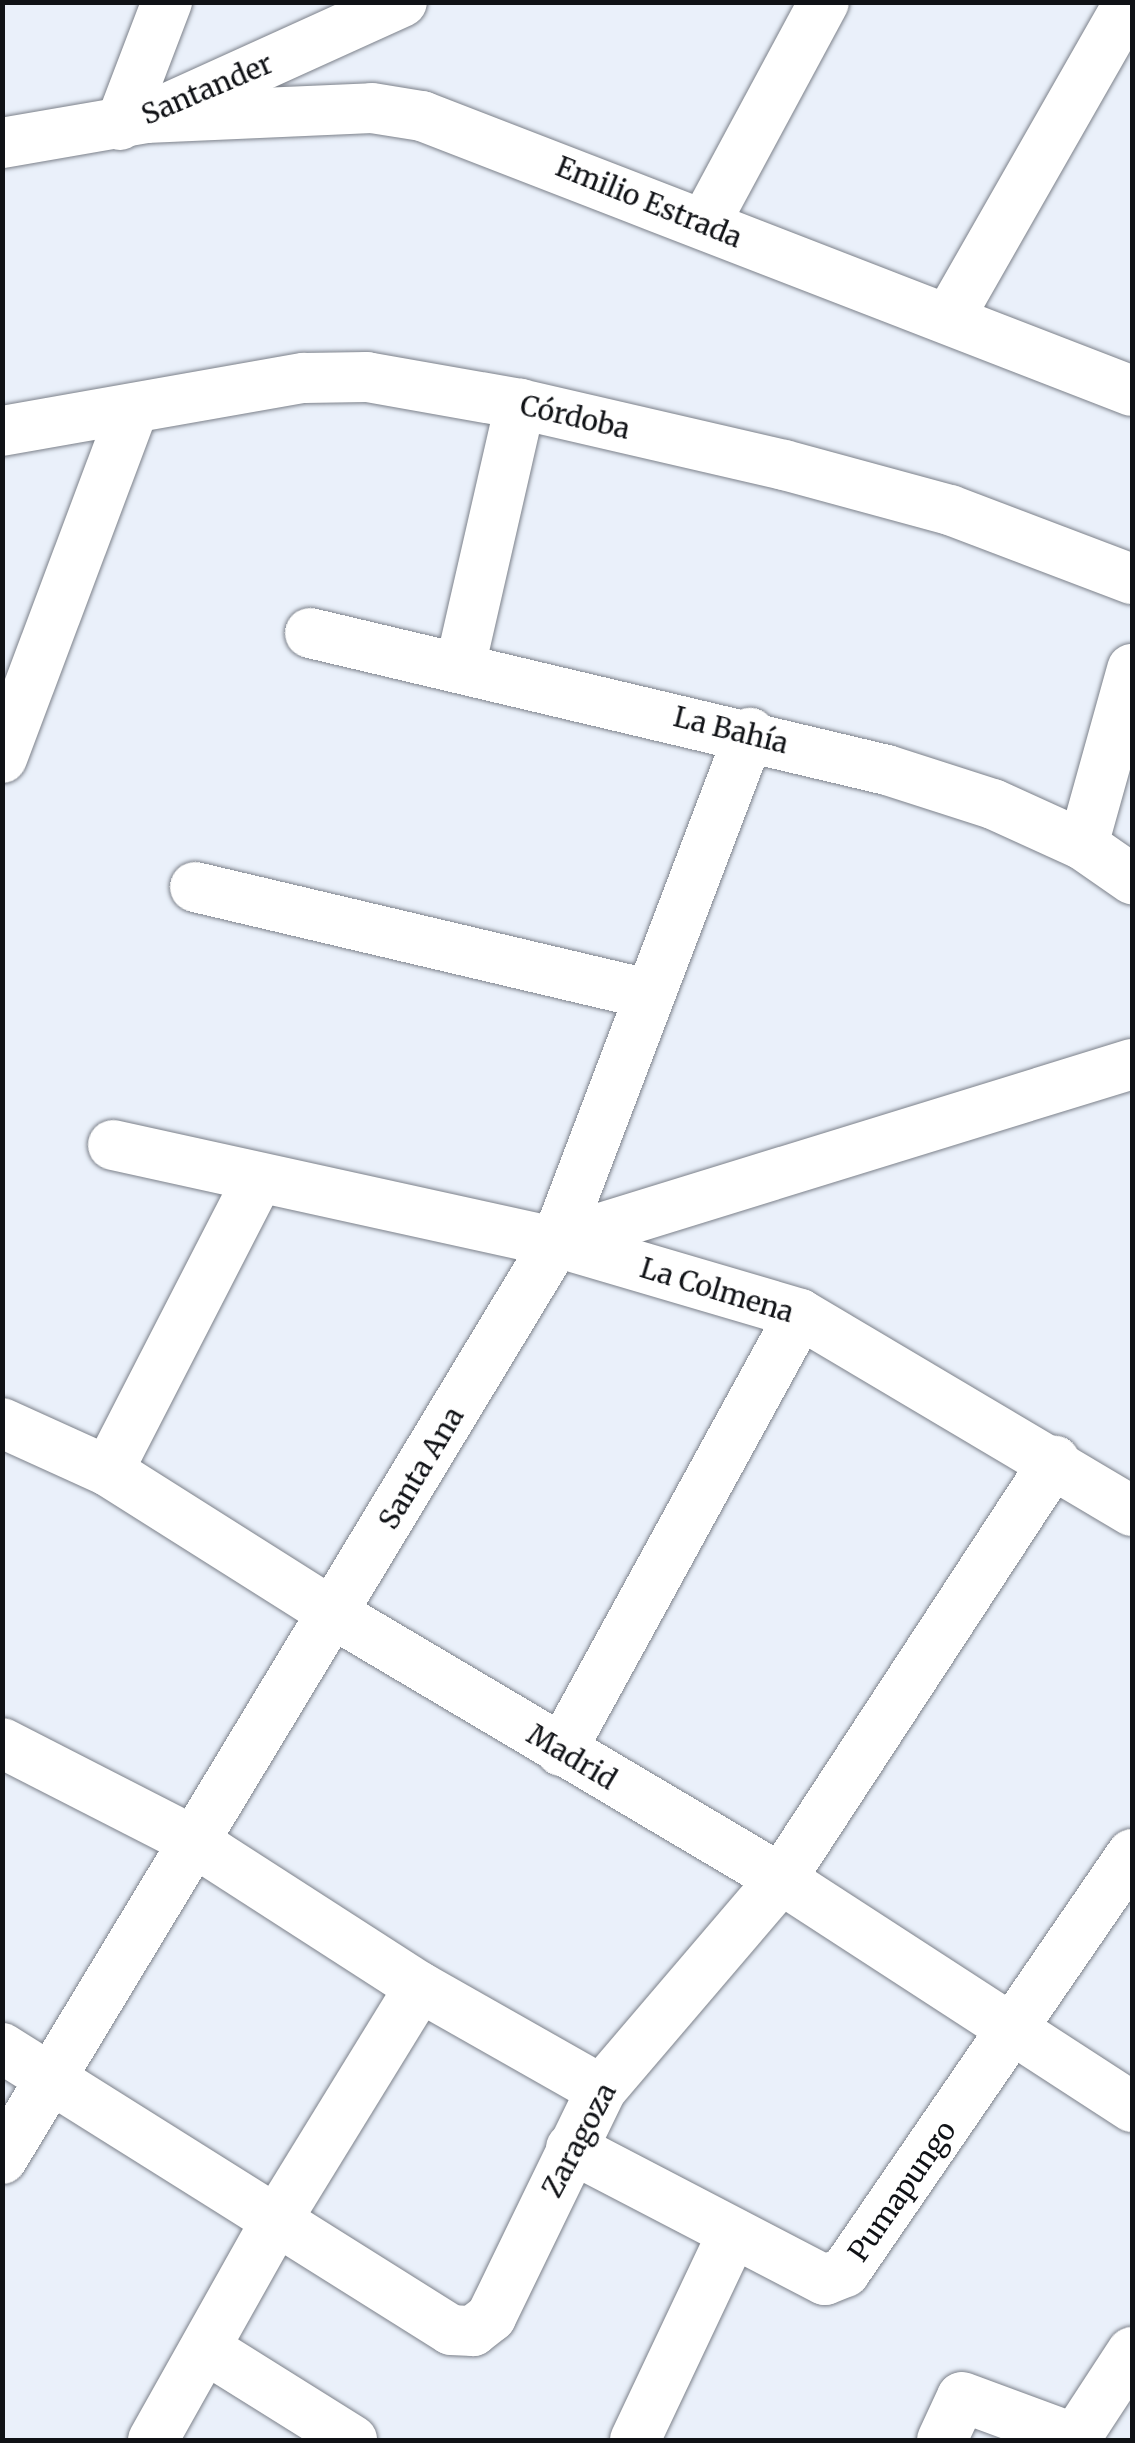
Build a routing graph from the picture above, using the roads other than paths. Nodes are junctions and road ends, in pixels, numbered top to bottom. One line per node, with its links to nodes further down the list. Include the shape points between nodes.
1 (167, 2): 5 (street)
2 (402, 2): 5 (street, Santander)
3 (824, 2): 7 (street)
4 (1130, 2): 8 (street)
5 (133, 122): 6 (street, Santander); 7 (street, Emilio Estrada, via 372,108 422,116)
6 (2, 143)
7 (705, 222): 8 (street, Emilio Estrada)
8 (950, 318): 9 (street, Emilio Estrada)
9 (1132, 391)
10 (520, 404): 11 (street, Córdoba, via 337,375); 13 (street, Córdoba, via 950,510); 15 (street)
11 (133, 410): 12 (street, Córdoba); 17 (street)
12 (2, 431)
13 (1132, 578)
14 (310, 633): 15 (street, La Bahía)
15 (460, 667): 18 (street, La Bahía)
16 (1132, 668): 20 (street)
17 (15, 699): 19 (street)
18 (750, 733): 20 (street, La Bahía, via 992,804); 23 (street, Santa Ana)
19 (2, 758)
20 (1083, 845): 21 (street, La Bahía)
21 (1132, 879)
22 (195, 887): 23 (street)
23 (646, 994): 27 (street, Santa Ana)
24 (1132, 1064): 27 (street)
25 (113, 1145): 26 (street, La Colmena)
26 (258, 1181): 27 (street, La Colmena); 31 (street)
27 (556, 1242): 28 (street, La Colmena); 33 (street, Santa Ana)
28 (800, 1314): 30 (street, La Colmena); 35 (street)
29 (2, 1424): 31 (street, Madrid)
30 (1055, 1461): 32 (street, La Colmena); 38 (street, Zaragoza)
31 (108, 1471): 33 (street, Madrid)
32 (1132, 1511)
33 (334, 1614): 35 (street, Madrid); 36 (street, Santa Ana)
34 (2, 1742): 36 (street)
35 (561, 1751): 38 (street, Madrid)
36 (190, 1839): 39 (street); 42 (street, Santa Ana)
37 (1132, 1854): 40 (street, Pumapungo)
38 (781, 1879): 40 (street, Madrid); 43 (street, Zaragoza)
39 (420, 1987): 43 (street); 47 (street)
40 (1014, 2030): 44 (street, Madrid); 48 (street, Pumapungo, via 845,2272 825,2280)
41 (2, 2048): 42 (street, Zaragoza)
42 (50, 2082): 46 (street, Santa Ana); 47 (street, Zaragoza)
43 (601, 2090): 45 (street, Zaragoza)
44 (1132, 2107)
45 (570, 2148): 47 (street, Zaragoza, via 491,2317 473,2331 451,2330); 48 (street, Pumapungo)
46 (2, 2159)
47 (274, 2224): 49 (street)
48 (732, 2235): 54 (street)
49 (208, 2350): 52 (street); 53 (street)
50 (1132, 2352): 55 (street)
51 (952, 2419): 55 (street)
52 (154, 2440)
53 (352, 2440)
54 (635, 2440)
55 (1076, 2440)

